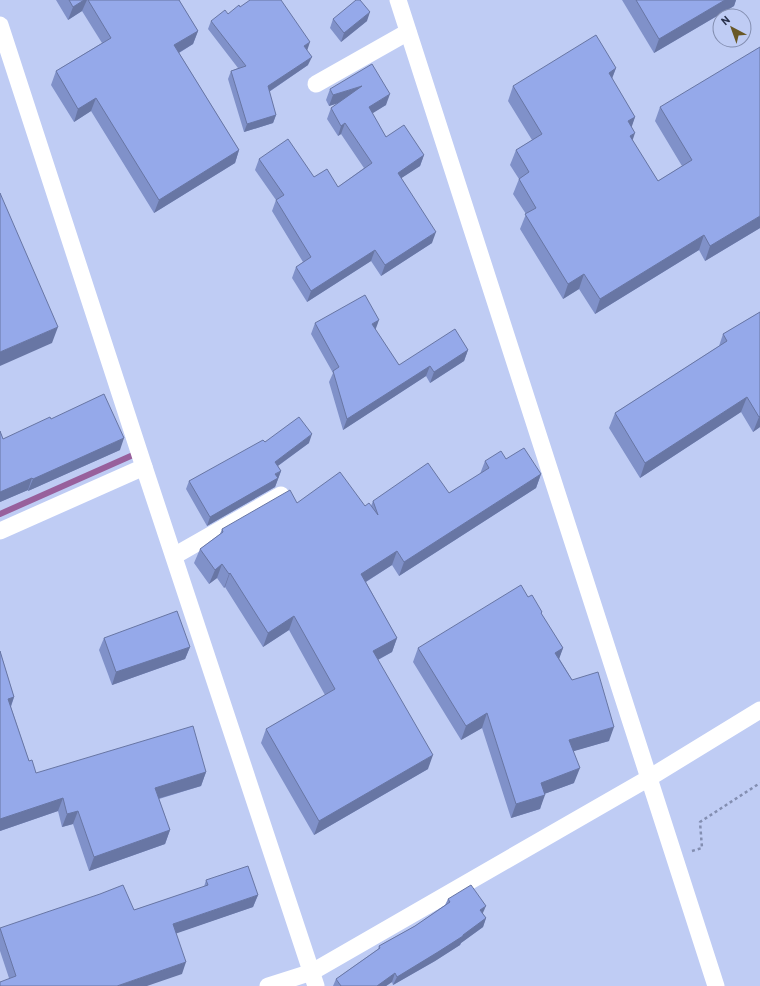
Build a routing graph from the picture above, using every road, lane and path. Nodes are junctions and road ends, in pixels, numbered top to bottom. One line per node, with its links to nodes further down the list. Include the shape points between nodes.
1 (398, 0): 3 (street)
2 (0, 25): 5 (street)
3 (408, 32): 4 (street); 10 (street)
4 (316, 84)
5 (144, 467): 7 (street); 8 (street)
6 (281, 495): 8 (street)
7 (0, 531)
8 (174, 556): 13 (street)
9 (760, 710): 10 (street)
10 (649, 778): 12 (street); 13 (street)
11 (760, 783): 12 (path, via 700,822 702,848)
12 (675, 856): 15 (street)
13 (314, 979): 14 (street)
14 (268, 986)
15 (716, 986)

